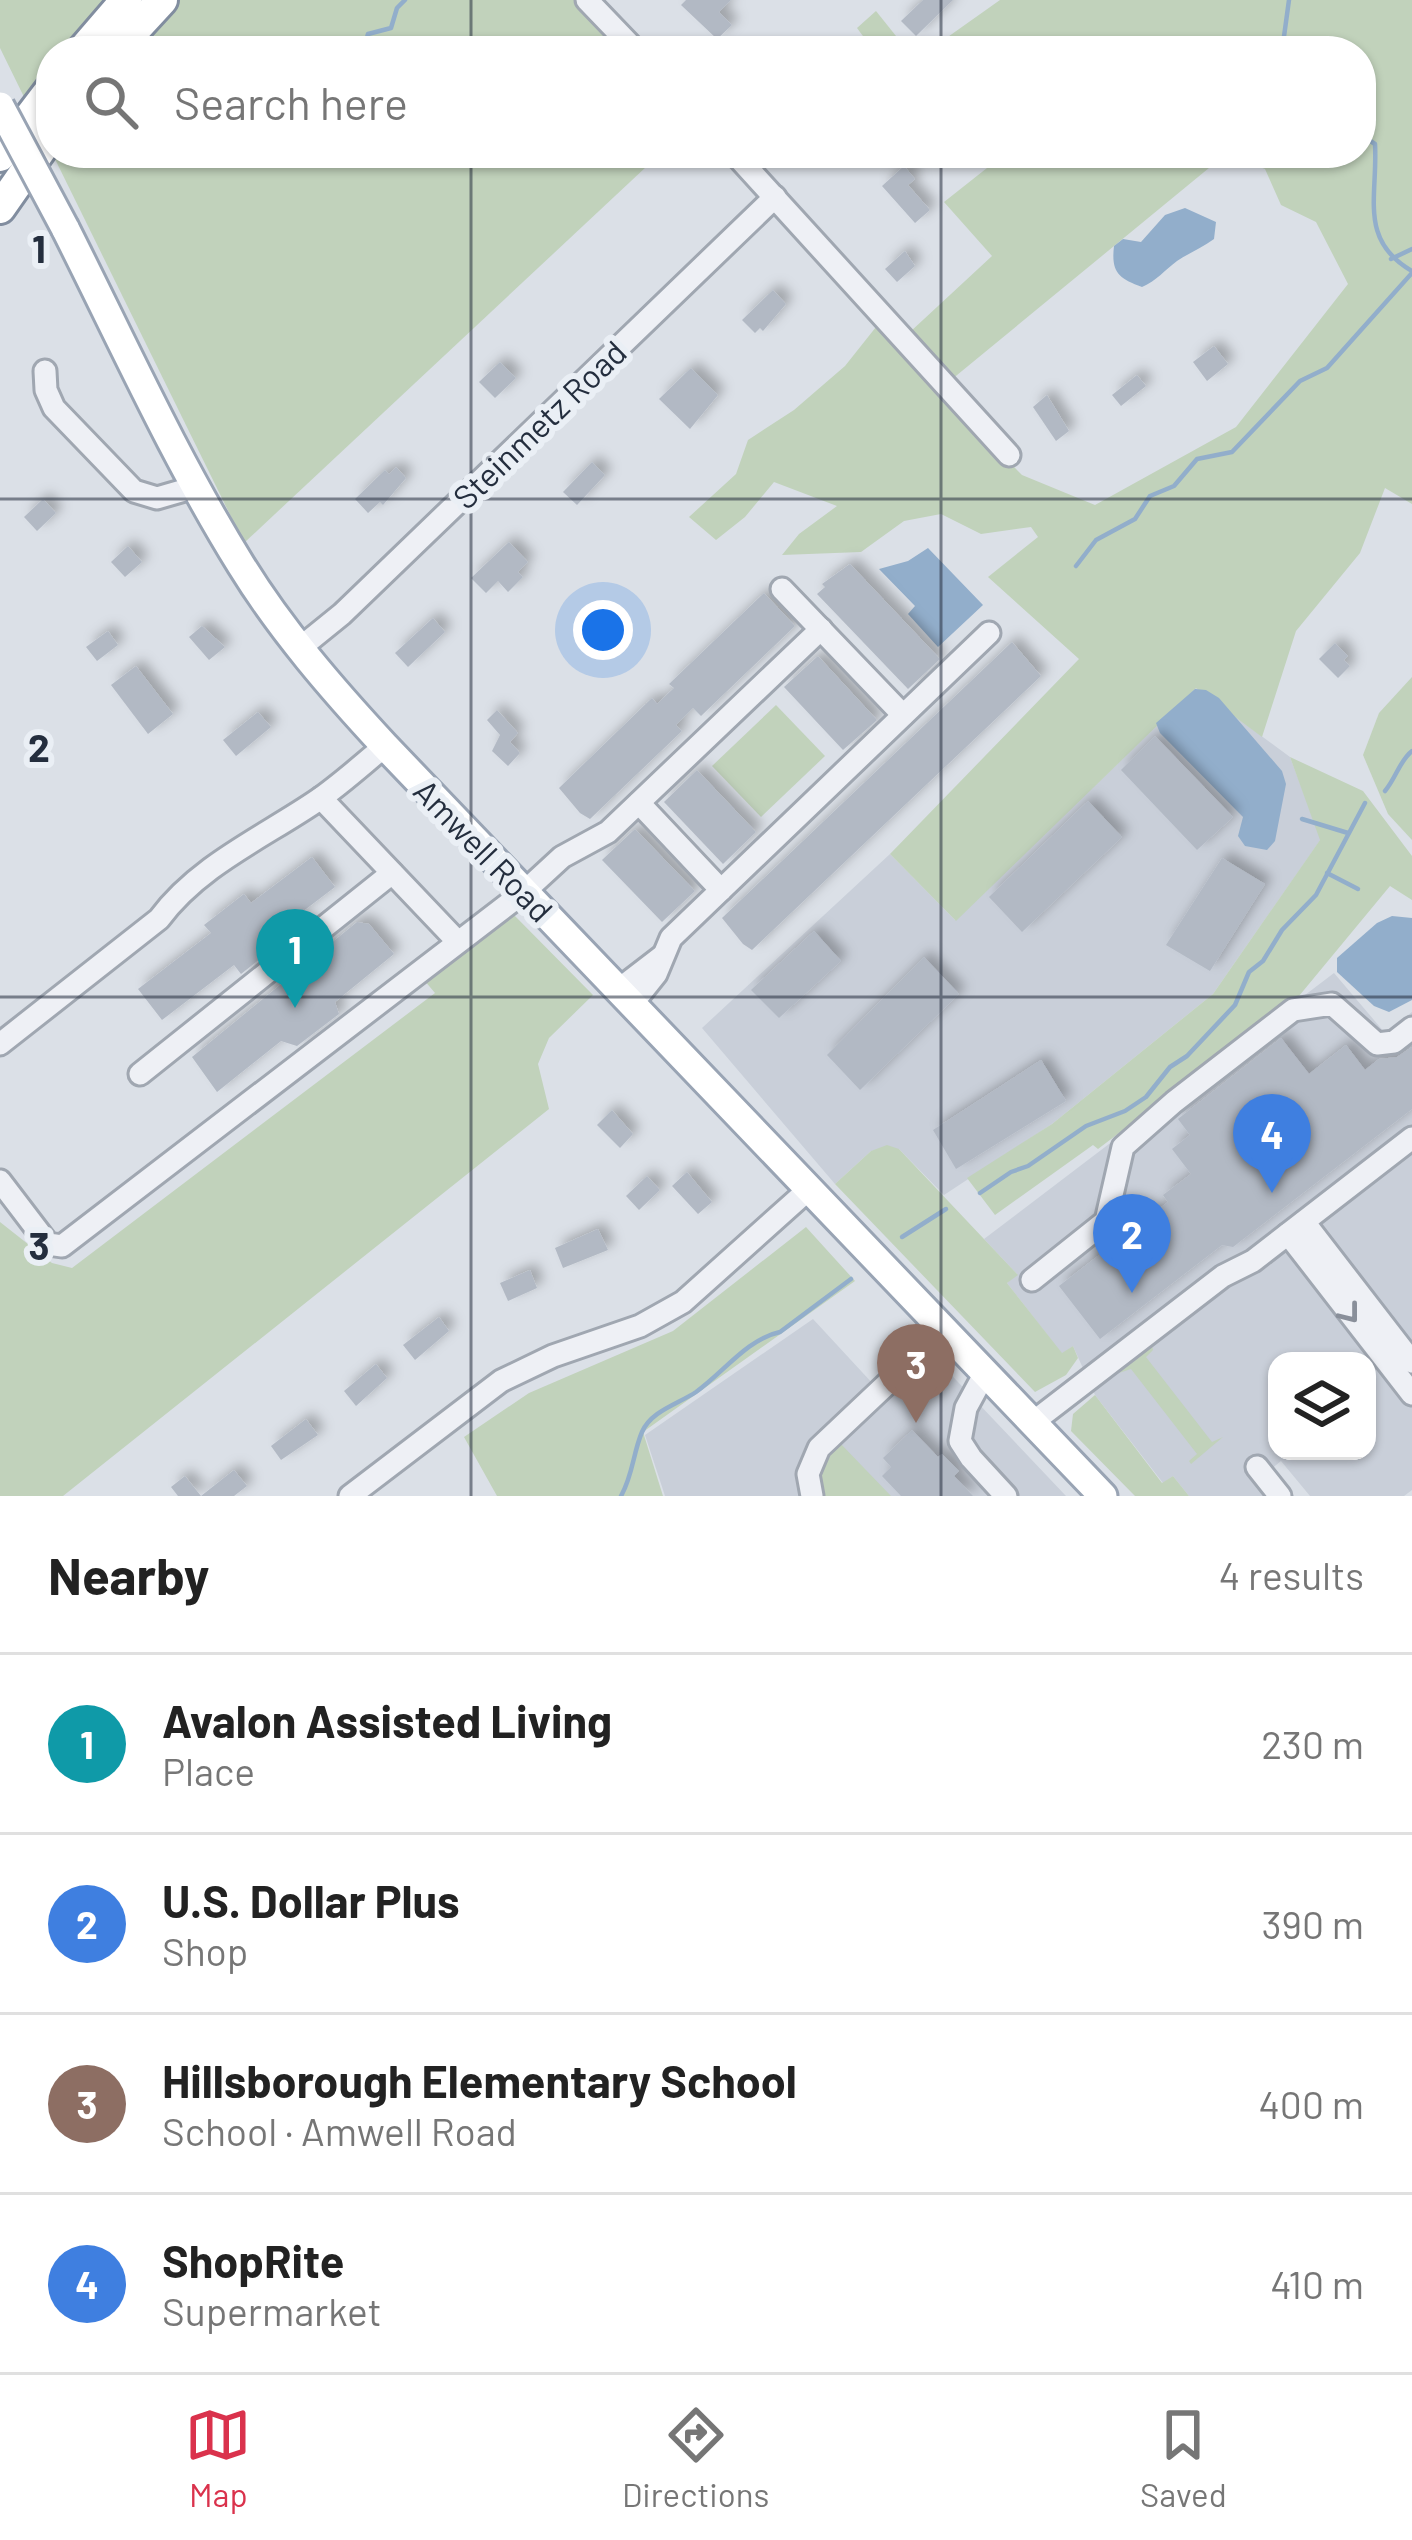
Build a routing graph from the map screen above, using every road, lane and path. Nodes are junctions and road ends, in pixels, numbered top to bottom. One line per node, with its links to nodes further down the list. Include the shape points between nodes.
1 (126, 0): 4 (highway)
2 (162, 0): 5 (highway)
3 (587, 0): 6 (street)
4 (95, 36)
5 (129, 36)
6 (622, 36)
7 (0, 106): 16 (main road, Amwell Road, bridge)
8 (36, 109): 9 (highway)
9 (0, 156)
10 (36, 156): 13 (highway)
11 (748, 168): 12 (street)
12 (775, 197): 15 (street); 20 (street, Steinmetz Road)
13 (0, 208)
14 (45, 371): 16 (street, via 54,408 134,491 157,498)
15 (1009, 455)
16 (195, 487): 20 (main road, Amwell Road)
17 (782, 589): 18 (street)
18 (821, 629): 21 (street); 24 (street)
19 (988, 633): 21 (street)
20 (300, 648): 22 (main road, Amwell Road)
21 (903, 715): 26 (street)
22 (385, 746): 23 (street); 27 (main road, Amwell Road)
23 (321, 798): 25 (street); 31 (street, via 174,898 159,919)
24 (639, 803): 26 (street); 27 (street)
25 (392, 873): 28 (street); 32 (street)
26 (721, 890): 29 (street)
27 (524, 892): 28 (street); 29 (main road, Amwell Road)
28 (458, 942): 34 (street, via 62,1246 48,1244)
29 (625, 997): 35 (main road, Amwell Road)
30 (1412, 1028): 37 (street, via 1377,1044 1332,1004 1293,1010 1123,1147 1106,1221)
31 (0, 1043)
32 (140, 1074)
33 (1412, 1138): 36 (street)
34 (0, 1180)
35 (808, 1190): 38 (main road, Amwell Road); 44 (street, via 683,1302 501,1382)
36 (1296, 1228): 39 (street); 41 (street, one-way to 41); 42 (street)
37 (1031, 1280)
38 (944, 1330): 40 (main road, Amwell Road); 45 (street, via 813,1456)
39 (1412, 1362)
40 (985, 1373): 42 (main road, Amwell Road); 46 (street, via 960,1441)
41 (1412, 1394)
42 (1032, 1423): 47 (main road, Amwell Road)
43 (1257, 1467): 48 (street)
44 (350, 1496)
45 (812, 1496)
46 (1006, 1496)
47 (1103, 1496)
48 (1280, 1496)

